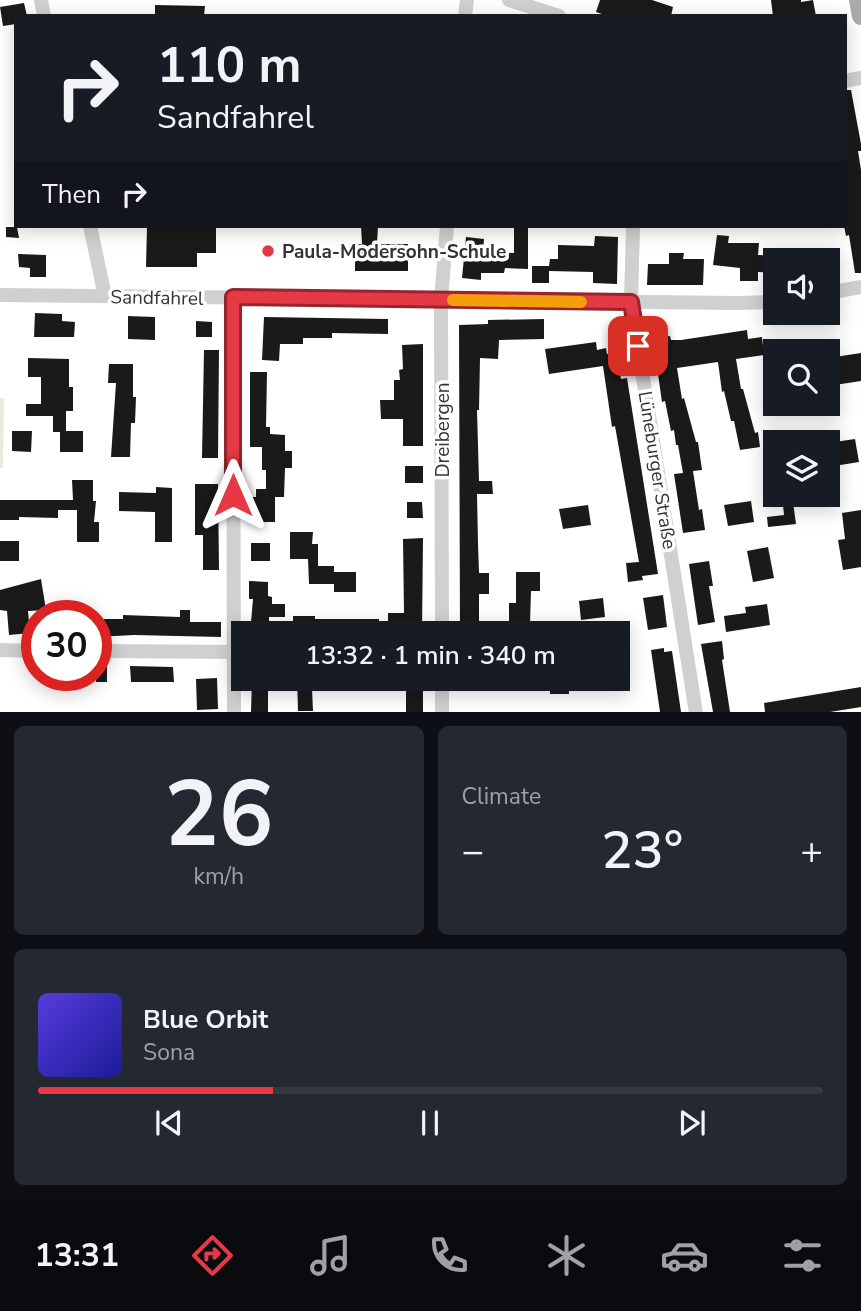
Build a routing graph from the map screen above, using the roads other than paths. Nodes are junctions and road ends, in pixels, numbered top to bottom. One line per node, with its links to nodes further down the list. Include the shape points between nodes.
1 (509, 0): 3 (street)
2 (858, 0): 4 (main road)
3 (553, 14)
4 (861, 16)
5 (90, 228): 11 (street)
6 (447, 228): 13 (street, Dreibergen)
7 (633, 228): 14 (street, Lüneburger Straße)
8 (861, 287): 9 (street)
9 (840, 291)
10 (0, 295): 11 (street, Sandfahrel)
11 (105, 296): 12 (street, Sandfahrel)
12 (233, 297): 13 (street, Sandfahrel); 16 (street)
13 (442, 300): 14 (street, Sandfahrel); 17 (street, Dreibergen)
14 (631, 302): 15 (street, Sandfahrel); 26 (street, Lüneburger Straße)
15 (763, 302)
16 (238, 621)
17 (442, 621)
18 (0, 650): 19 (street)
19 (21, 651)
20 (112, 651): 21 (street)
21 (231, 652)
22 (236, 691): 24 (street)
23 (442, 691): 25 (street)
24 (234, 712)
25 (442, 712)
26 (696, 712)

